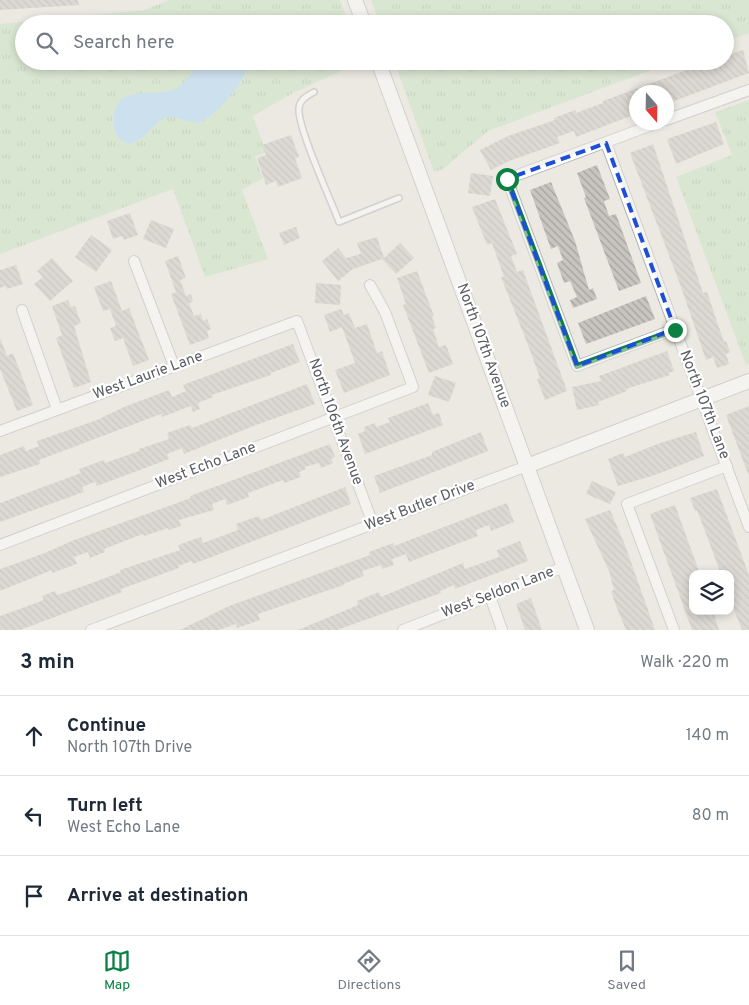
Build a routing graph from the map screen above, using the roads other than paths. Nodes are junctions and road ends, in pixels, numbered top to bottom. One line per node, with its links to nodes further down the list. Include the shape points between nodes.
1 (356, 0): 2 (street)
2 (361, 15)
3 (381, 70): 21 (street, North 107th Avenue)
4 (749, 90): 6 (street)
5 (314, 92): 9 (lane, via 304,97 298,110 339,222)
6 (674, 117)
7 (639, 130): 8 (street)
8 (606, 143): 14 (street, North 107th Lane); 14 (street, via 507,179 577,366)
9 (399, 198)
10 (134, 262): 15 (street)
11 (370, 285): 19 (street, West Echo Lane, via 385,312 413,387)
12 (22, 310): 18 (street)
13 (297, 321): 15 (street, West Laurie Lane); 19 (street, North 106th Avenue)
14 (675, 330): 17 (street, North 107th Lane)
15 (174, 366): 18 (street, West Laurie Lane)
16 (749, 381): 17 (street, West Butler Drive)
17 (702, 399): 21 (street, West Butler Drive); 22 (street, North 107th Lane)
18 (58, 409): 20 (street, West Laurie Lane)
19 (334, 417): 23 (street, North 106th Avenue); 25 (street, West Echo Lane)
20 (0, 431)
21 (527, 466): 23 (street, West Butler Drive); 26 (street, North 107th Avenue)
22 (726, 466): 24 (street, North 107th Lane); 32 (street, via 627,504)
23 (373, 524): 28 (street, West Butler Drive)
24 (749, 527)
25 (0, 546)
26 (564, 567): 27 (street, West Seldon Lane); 31 (street, North 107th Avenue)
27 (490, 596): 29 (street, West Seldon Lane); 30 (street)
28 (91, 630)
29 (403, 630)
30 (502, 630)
31 (588, 630)
32 (674, 630)

